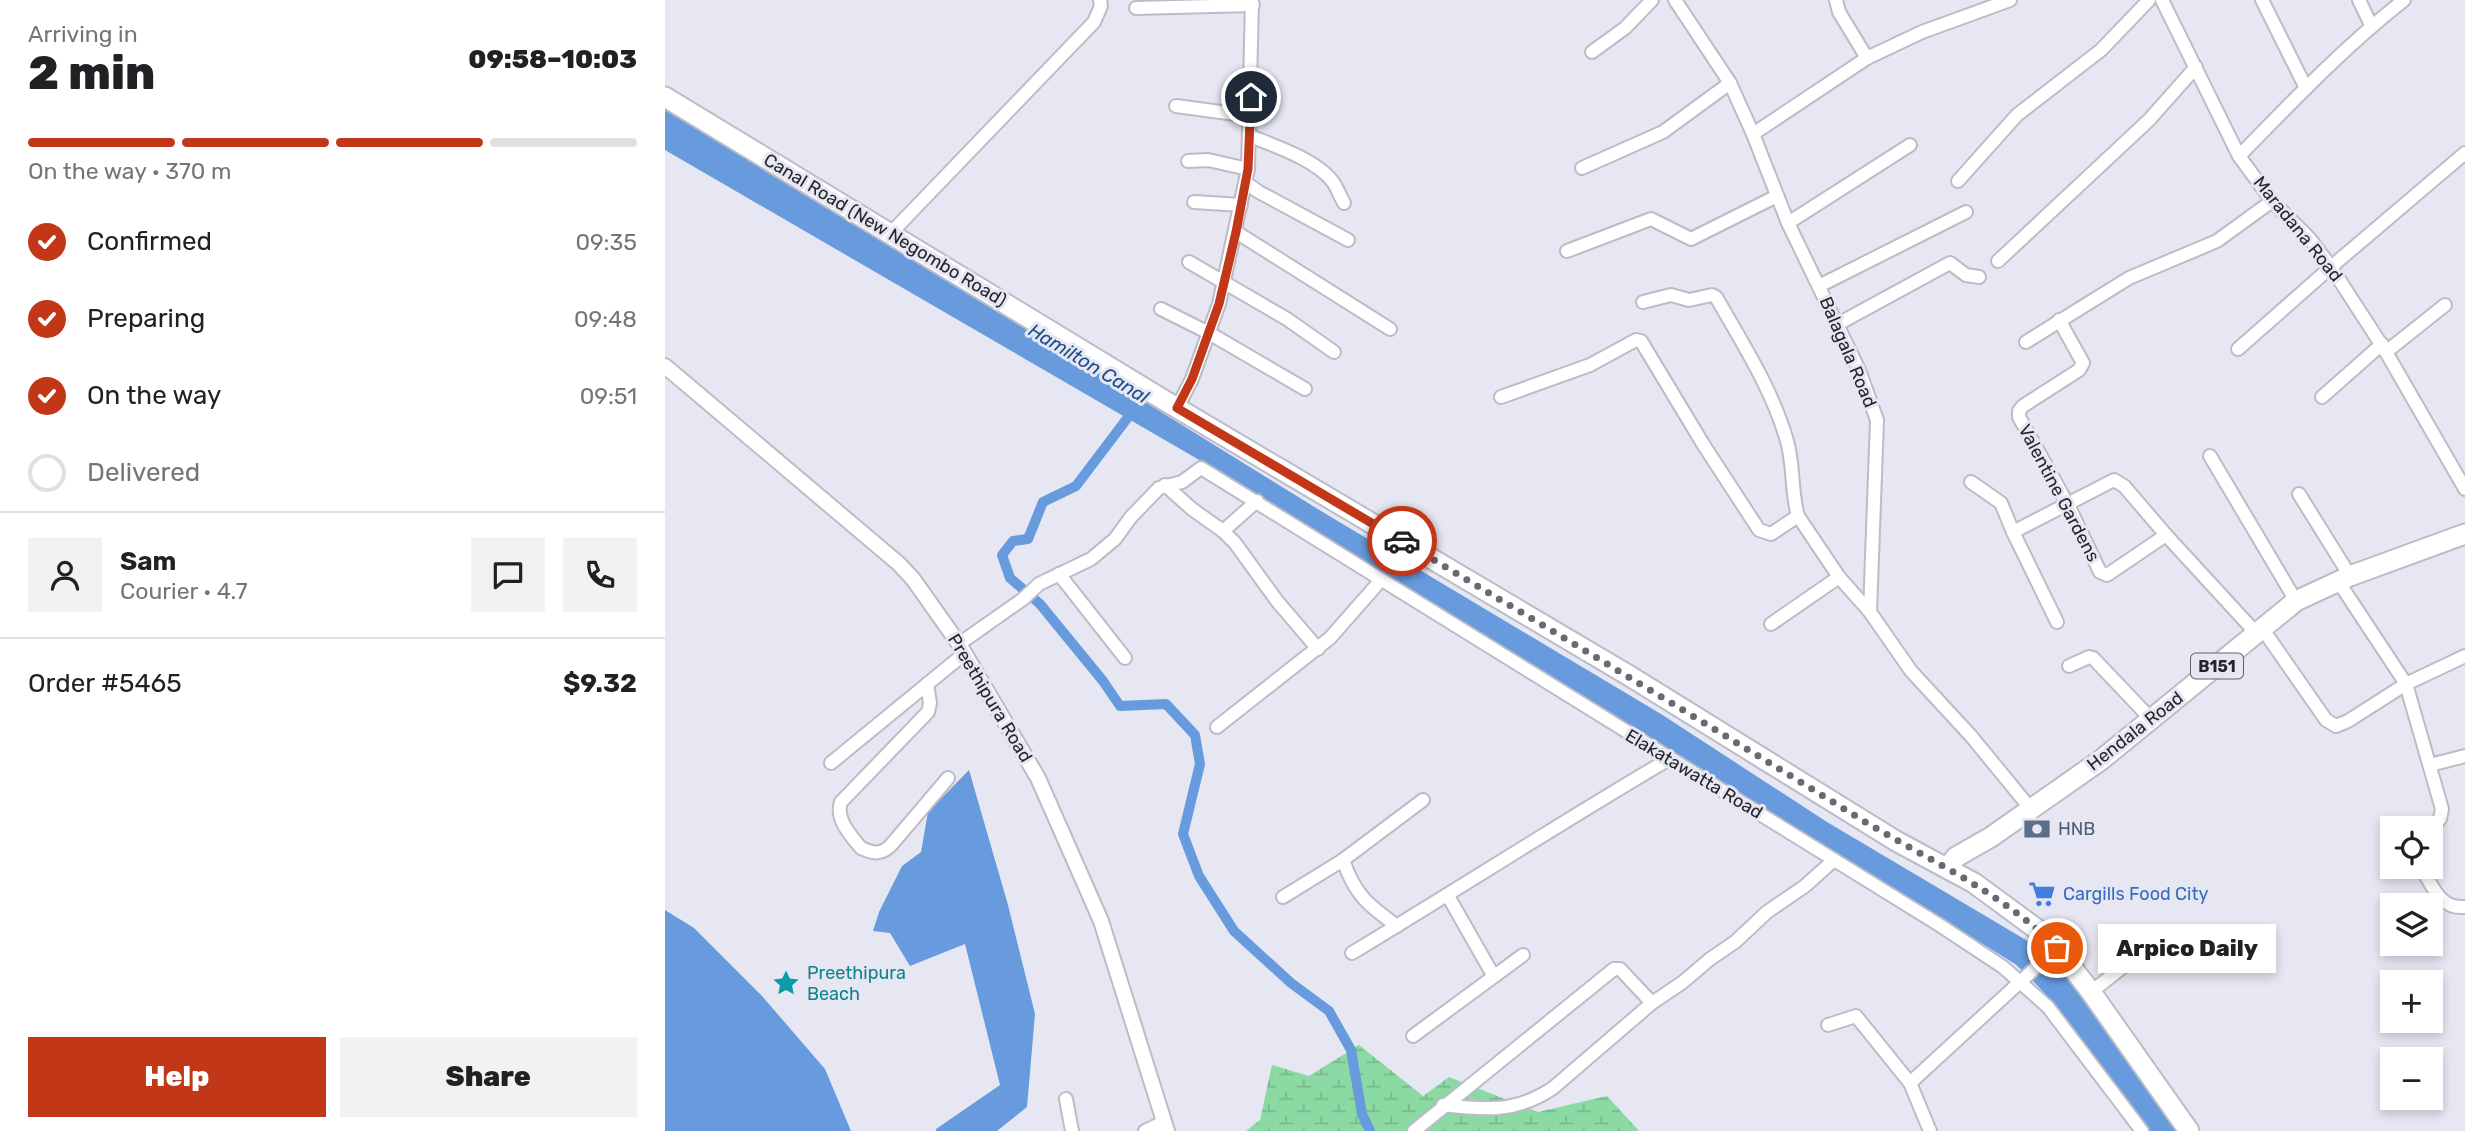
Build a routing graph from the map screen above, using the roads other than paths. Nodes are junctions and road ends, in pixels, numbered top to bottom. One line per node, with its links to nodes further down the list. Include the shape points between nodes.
1 (1100, 0): 40 (street, via 1094,22)
2 (1652, 0): 14 (street)
3 (1836, 0): 15 (street)
4 (2010, 0): 15 (street, via 1921,32)
5 (2149, 0): 30 (street, via 2101,50 2017,115)
6 (2162, 0): 16 (street, Maradana Road)
7 (2262, 0): 18 (street)
8 (2359, 0): 13 (street)
9 (2404, 0): 13 (street)
10 (1681, 2): 17 (street, Balagala Road)
11 (1253, 3): 12 (street); 21 (street)
12 (1136, 8)
13 (2371, 25): 18 (street)
14 (1593, 52)
15 (1867, 58): 22 (street)
16 (2196, 67): 26 (street, Maradana Road); 43 (street, via 2149,120)
17 (1730, 83): 22 (street, Balagala Road); 28 (street, via 1663,132)
18 (2306, 88): 26 (street)
19 (665, 97): 40 (main road, Canal Road (New Negombo Road))
20 (1176, 106): 21 (street)
21 (1250, 116): 23 (street)
22 (1753, 134): 32 (street, Balagala Road)
23 (1249, 136): 29 (street); 35 (street, via 1316,168 1332,181)
24 (1910, 145): 38 (street)
25 (2465, 153): 45 (street)
26 (2239, 156): 33 (street, Maradana Road)
27 (1188, 161): 29 (street, via 1208,160)
28 (1582, 168)
29 (1248, 169): 31 (street)
30 (1958, 181)
31 (1246, 183): 36 (street); 41 (street)
32 (1777, 195): 38 (street, Balagala Road); 42 (street, via 1692,239 1651,219)
33 (2272, 201): 45 (street, Maradana Road); 52 (street, via 2217,241 2129,278)
34 (1194, 202): 36 (street)
35 (1344, 203)
36 (1241, 205): 39 (street)
37 (1966, 212): 48 (street)
38 (1788, 223): 48 (street, Balagala Road)
39 (1236, 232): 47 (street); 54 (street)
40 (890, 234): 64 (main road, Canal Road (New Negombo Road))
41 (1348, 240)
42 (1567, 251)
43 (1997, 261)
44 (1189, 262): 47 (street)
45 (2331, 267): 57 (street, Maradana Road); 58 (street)
46 (1979, 277): 53 (street, via 1966,275 1950,263)
47 (1224, 281): 55 (street); 59 (street)
48 (1819, 286): 53 (street, Balagala Road)
49 (1643, 302): 72 (street, via 1671,295 1689,300 1716,297 1773,397 1789,445)
50 (2445, 305): 57 (street)
51 (1161, 309): 55 (street)
52 (2059, 320): 56 (street); 71 (street, Valentine Gardens, via 2083,363 2023,406 2019,417)
53 (1836, 325): 82 (street, Balagala Road, via 1877,420)
54 (1390, 329)
55 (1209, 333): 61 (street); 64 (street)
56 (2026, 342)
57 (2384, 348): 63 (street); 68 (street, Maradana Road)
58 (2238, 349)
59 (1335, 352)
60 (665, 366): 86 (street, Preethipura Road, via 899,564)
61 (1305, 389)
62 (1501, 397): 72 (street, via 1641,341 1759,530 1771,534)
63 (2322, 397)
64 (1177, 408): 106 (main road, Canal Road (New Negombo Road))
65 (2210, 456): 81 (street)
66 (1971, 482): 74 (street, via 1997,497)
67 (1165, 485): 70 (street, Elakatawatta Road, via 1182,482 1201,468); 73 (street); 77 (street, via 1115,539 1091,559)
68 (2465, 489)
69 (2299, 494): 79 (street)
70 (1257, 501): 73 (street); 80 (street, Elakatawatta Road)
71 (2068, 505): 74 (street); 76 (street, via 2114,480); 76 (street, Valentine Gardens, via 2102,574)
72 (1798, 516): 78 (street)
73 (1223, 531): 87 (street)
74 (2013, 532): 83 (street)
75 (2465, 534): 79 (main road, Hendala Road / B151)
76 (2166, 535): 85 (street)
77 (1059, 574): 86 (street, via 1039,584); 89 (street)
78 (1839, 577): 82 (street); 84 (street)
79 (2344, 579): 81 (main road, Hendala Road / B151); 92 (street)
80 (1381, 580): 87 (street); 96 (street, Elakatawatta Road)
81 (2296, 601): 85 (main road, Hendala Road / B151)
82 (1870, 612): 101 (street, via 1912,671)
83 (2057, 622)
84 (1771, 624)
85 (2259, 630): 92 (street, via 2326,720 2336,726); 93 (main road, Hendala Road / B151)
86 (962, 649): 91 (street); 126 (street, Preethipura Road, via 1038,778 1101,921)
87 (1318, 649): 94 (street)
88 (2465, 656): 92 (street)
89 (1125, 658)
90 (2069, 666): 93 (street, via 2093,658)
91 (927, 684): 97 (street); 99 (street, via 929,712 841,802 840,816 861,848 879,854)
92 (2406, 684): 98 (street)
93 (2152, 720): 101 (main road, Hendala Road / B151)
94 (1217, 727)
95 (2465, 756): 98 (street)
96 (1669, 758): 105 (street, Elakatawatta Road); 109 (street)
97 (831, 763)
98 (2430, 765): 102 (street)
99 (948, 778)
100 (1423, 800): 104 (street)
101 (2030, 808): 103 (main road, Hendala Road / B151)
102 (2441, 816)
103 (1991, 836): 106 (main road, Hendala Road / B151, via 1956,857); 108 (main road, Hendala Road / B151, via 1975,860)
104 (1343, 860): 110 (street); 112 (street, via 1352,884)
105 (1834, 860): 118 (street, Elakatawatta Road); 120 (street)
106 (1947, 868): 108 (main road, Canal Road (New Negombo Road))
107 (2428, 879): 111 (street, via 2444,904)
108 (1974, 883): 114 (main road, Canal Road (New Negombo Road), via 2042,933)
109 (1448, 896): 112 (street); 117 (street)
110 (1283, 897)
111 (2465, 907)
112 (1397, 926): 115 (street)
113 (2192, 945): 119 (street, via 2151,945)
114 (2053, 952): 118 (street); 119 (main road, Canal Road (New Negombo Road))
115 (1352, 953)
116 (1523, 954): 117 (street)
117 (1493, 975): 122 (street)
118 (2023, 981): 123 (street); 131 (street, Elakatawatta Road, via 2058,1018)
119 (2091, 992): 132 (main road, Canal Road (New Negombo Road))
120 (1652, 1003): 125 (street, via 1535,1100 1485,1110); 125 (street, via 1621,969 1614,969)
121 (1828, 1025): 123 (street, via 1856,1016)
122 (1413, 1036)
123 (1910, 1083): 130 (street)
124 (1066, 1099): 128 (street)
125 (1443, 1105): 127 (street)
126 (1165, 1127): 129 (street)
127 (1413, 1130)
128 (1072, 1131)
129 (1145, 1131)
130 (1930, 1131)
131 (2142, 1131)
132 (2189, 1131)

